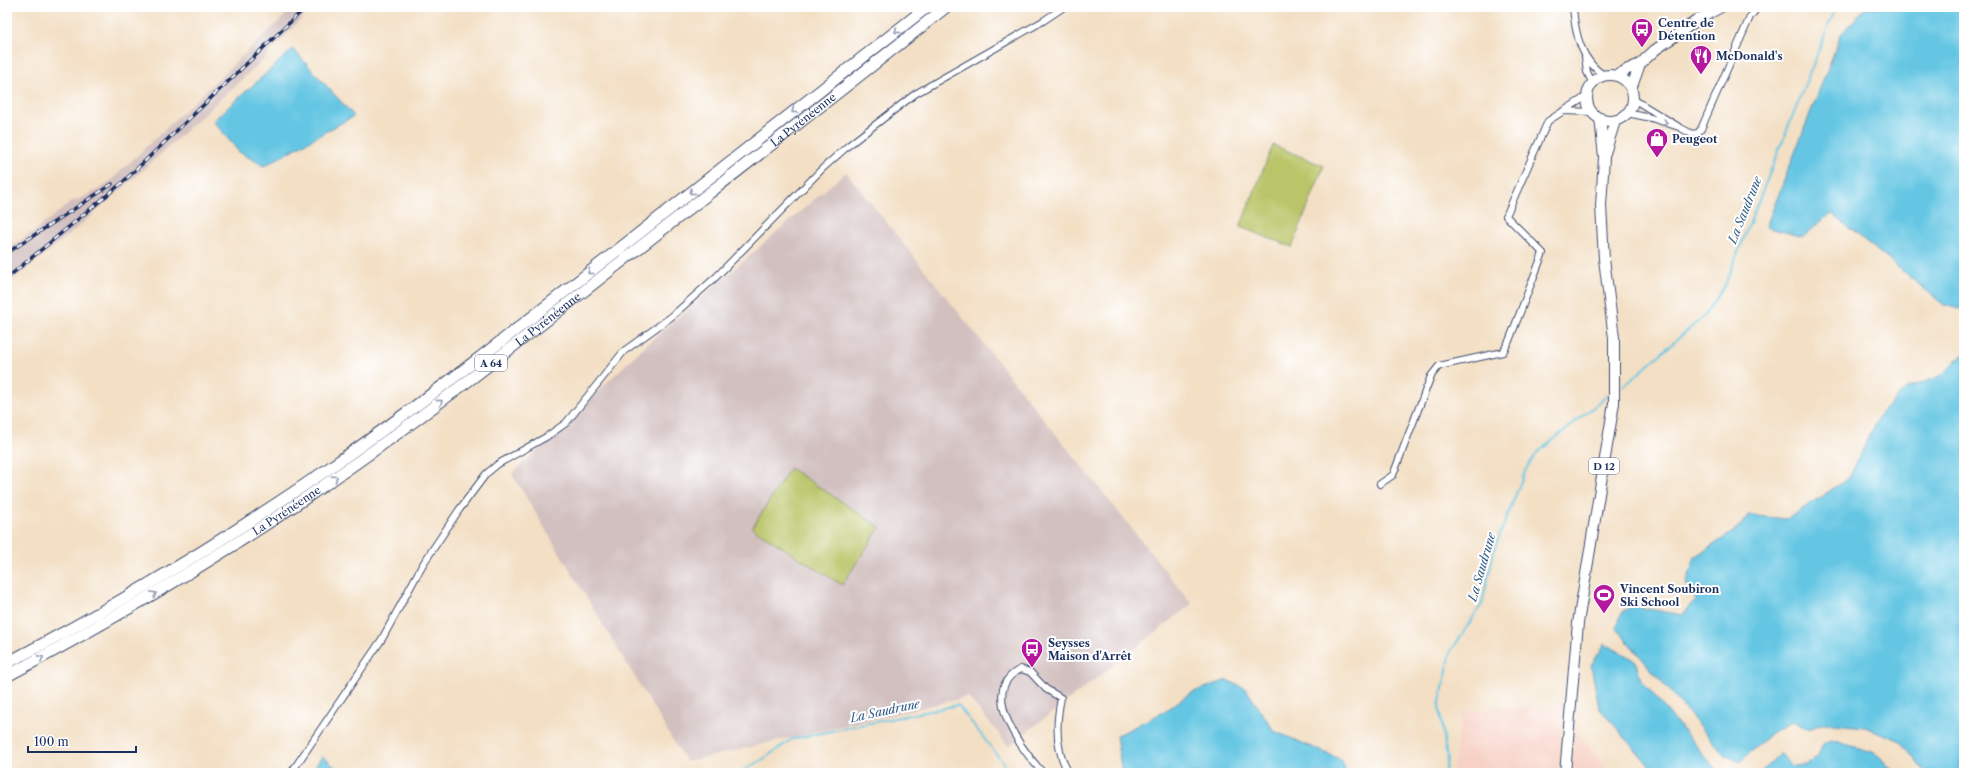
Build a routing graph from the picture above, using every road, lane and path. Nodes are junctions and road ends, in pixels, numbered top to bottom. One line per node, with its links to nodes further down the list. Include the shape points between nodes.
1 (927, 7): 20 (highway, La Pyrénéenne / A 64, one-way to 20, via 521,326 380,432 192,557 93,617)
2 (946, 7): 21 (highway, La Pyrénéenne / A 64, one-way to 2, via 99,626 198,567 303,500 386,442 524,338)
3 (1064, 7): 22 (street, via 922,90 849,144 711,282 671,317 624,351 566,423 486,474 423,564 382,639)
4 (1573, 7): 7 (street, via 1577,33)
5 (1721, 7): 8 (main road, via 1699,19 1655,50)
6 (1758, 7): 17 (street, via 1750,16 1701,129 1698,133 1692,134)
7 (1584, 54): 9 (street, via 1594,69); 10 (street, via 1587,72)
8 (1640, 64): 9 (main road); 11 (main road)
9 (1610, 76): 10 (main road); 11 (main road, via 1624,81)
10 (1593, 84): 12 (main road)
11 (1632, 94): 14 (main road); 17 (street)
12 (1587, 96): 13 (street); 15 (main road, via 1588,103)
13 (1563, 111): 15 (street); 19 (street, via 1548,121 1543,130 1506,216 1544,253 1510,341 1503,352 1439,366 1431,376 1392,475)
14 (1627, 113): 16 (main road); 17 (street, one-way to 17)
15 (1596, 115): 16 (main road); 18 (main road, D 12)
16 (1614, 120): 18 (main road, D 12)
17 (1679, 128)
18 (1604, 157): 25 (main road, D 12, via 1601,206 1604,259 1614,338 1614,403 1578,623)
19 (1380, 484)
20 (7, 663)
21 (7, 676)
22 (291, 773)
23 (1043, 773): 24 (street, via 1027,755 1013,732 1003,706 1002,694 1006,683 1021,669 1030,672 1046,689 1061,698 1058,711 1058,744)
24 (1069, 773)
25 (1565, 773)

